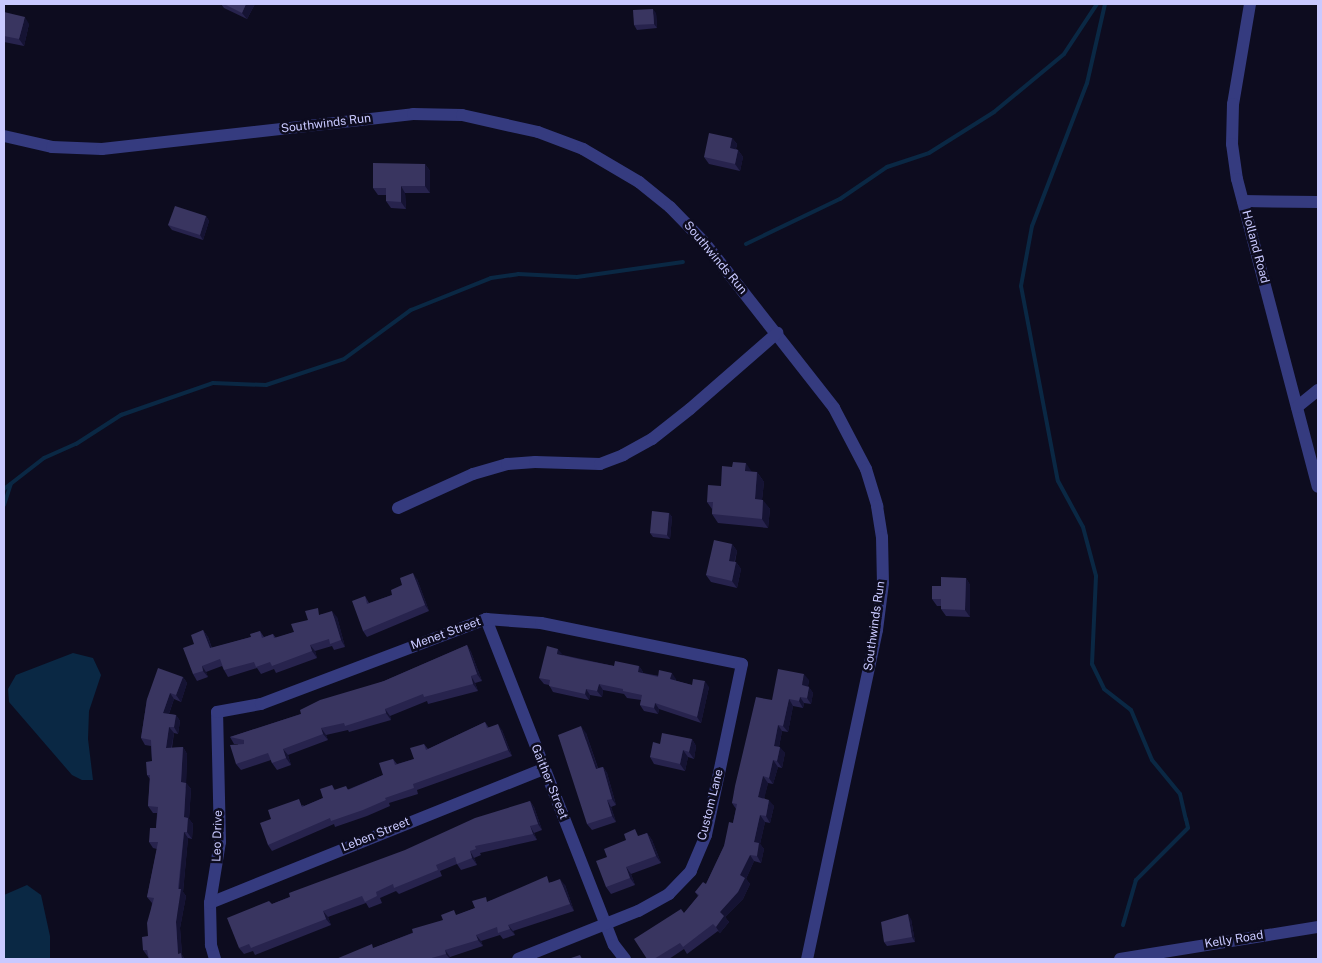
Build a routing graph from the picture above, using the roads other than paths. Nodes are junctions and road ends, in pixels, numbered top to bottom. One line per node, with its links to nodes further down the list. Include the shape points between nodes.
1 (1250, 4): 3 (street, Holland Road, via 1233,104 1232,144)
2 (4, 136): 5 (street, Southwinds Run, via 52,147 102,149 413,114 462,115 506,123 583,149 639,182 670,207 704,242)
3 (1243, 201): 4 (street); 7 (street, Holland Road)
4 (1318, 202)
5 (776, 333): 9 (street, via 690,409 652,439 623,455 600,464 507,464 473,474); 22 (street, Southwinds Run, via 834,408 852,440 866,469 882,537 883,583 877,630)
6 (1318, 390): 7 (street)
7 (1297, 407): 8 (street, Holland Road)
8 (1318, 487)
9 (398, 508)
10 (486, 619): 11 (street, Menet Street, via 541,623); 12 (street, Menet Street, via 261,704); 13 (street, Gaither Street)
11 (742, 664): 15 (street, Custom Lane, via 706,835 691,871 669,894)
12 (218, 712): 14 (street, Leo Drive, via 220,842)
13 (543, 769): 14 (street, Leben Street); 15 (street, Gaither Street)
14 (210, 903): 18 (street, Leo Drive, via 211,945)
15 (606, 923): 17 (street, Gaither Street); 19 (street, Custom Lane)
16 (1318, 927): 23 (street, Kelly Road)
17 (614, 945): 20 (street, Gaither Street); 21 (street, Gaither Street)
18 (215, 959)
19 (518, 959)
20 (613, 959)
21 (625, 959)
22 (807, 959)
23 (1120, 959)

